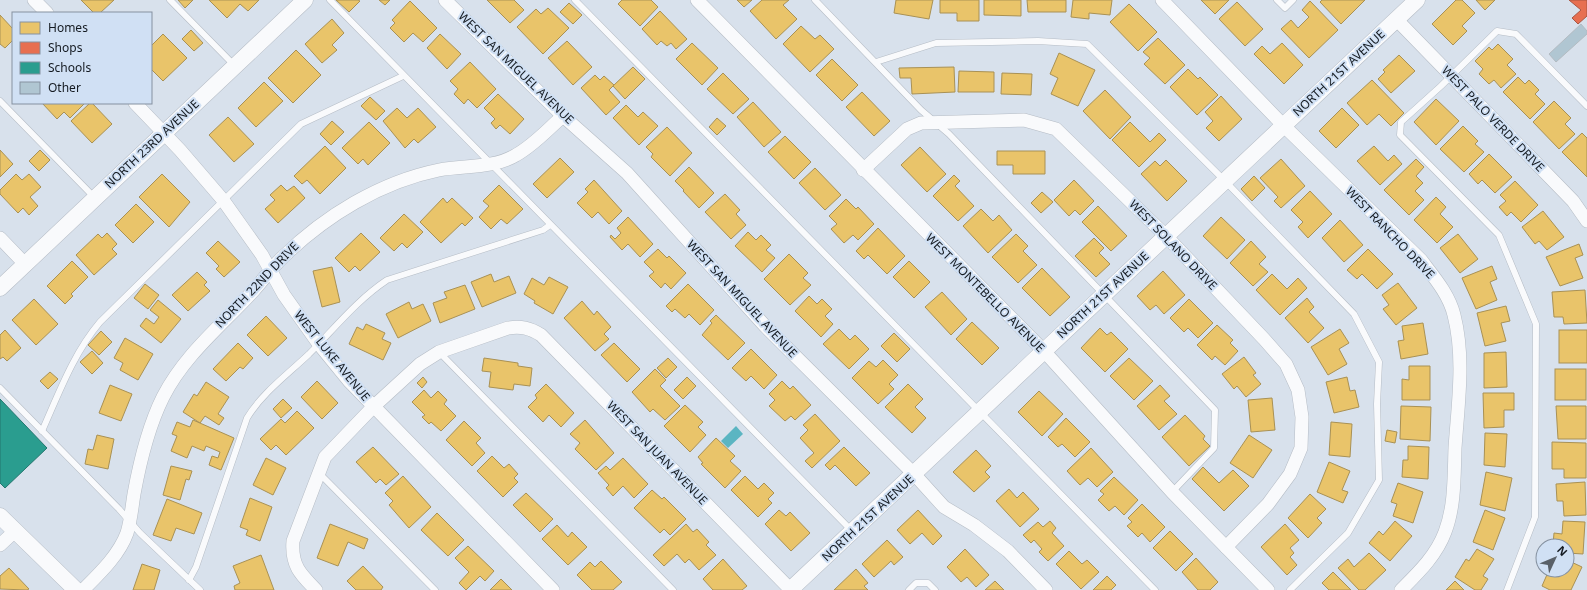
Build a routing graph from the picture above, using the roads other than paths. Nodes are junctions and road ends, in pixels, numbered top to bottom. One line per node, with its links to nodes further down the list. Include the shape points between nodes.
1 (34, 0): 13 (street)
2 (170, 0): 16 (lane)
3 (330, 0): 17 (lane)
4 (445, 0): 22 (street, WEST SAN MIGUEL AVENUE)
5 (576, 0): 44 (lane)
6 (697, 0): 27 (street, WEST MONTEBELLO AVENUE)
7 (815, 0): 15 (lane)
8 (1162, 0): 24 (street, WEST RANCHO DRIVE)
9 (1276, 0): 10 (lane, via 1285,8)
10 (1293, 0)
11 (1417, 0): 14 (street, NORTH 21ST AVENUE)
12 (303, 1): 16 (street, NORTH 23RD AVENUE)
13 (46, 12)
14 (1396, 19): 18 (street, WEST PALO VERDE DRIVE); 24 (street, NORTH 21ST AVENUE)
15 (876, 62): 23 (lane); 28 (lane, via 936,43 1038,41 1087,44)
16 (235, 66): 25 (street, NORTH 23RD AVENUE)
17 (403, 76): 26 (lane); 30 (lane, via 301,124)
18 (1451, 76): 21 (lane, via 1497,31 1516,34); 31 (street, WEST PALO VERDE DRIVE, via 1574,201); 71 (lane, via 1401,122 1400,135 1499,235 1536,324 1535,516)
19 (0, 101): 29 (lane)
20 (136, 104): 25 (street, WEST LUKE AVENUE)
21 (1587, 106)
22 (563, 116): 26 (street, NORTH 22ND DRIVE, via 531,145 515,156); 47 (street, WEST SAN MIGUEL AVENUE, via 628,173 765,326)
23 (935, 122): 27 (street, WEST SOLANO DRIVE, via 921,123 907,130); 33 (street, WEST SOLANO DRIVE, via 1024,120 1056,129); 38 (lane)
24 (1283, 125): 28 (street, NORTH 21ST AVENUE); 70 (street, WEST RANCHO DRIVE, via 1421,260 1439,284 1454,313 1459,337 1460,366 1452,508 1435,553)
25 (165, 134): 29 (street, NORTH 23RD AVENUE); 30 (street, WEST LUKE AVENUE)
26 (492, 165): 32 (lane); 36 (street, NORTH 22ND DRIVE, via 438,170 385,188 322,222)
27 (863, 170): 41 (street, WEST MONTEBELLO AVENUE)
28 (1224, 180): 33 (street, NORTH 21ST AVENUE); 69 (lane, via 1354,314 1379,362 1379,480 1348,534)
29 (95, 198): 35 (street, NORTH 23RD AVENUE)
30 (223, 200): 36 (street, WEST LUKE AVENUE); 45 (lane, via 86,338)
31 (1587, 222)
32 (550, 225): 39 (lane, via 543,230 387,280); 52 (lane)
33 (1166, 236): 38 (street, NORTH 21ST AVENUE); 54 (street, WEST SOLANO DRIVE, via 1286,364 1298,390 1302,417 1301,448 1290,474 1268,504)
34 (0, 238): 35 (street)
35 (26, 265): 37 (street, NORTH 23RD AVENUE)
36 (271, 270): 39 (street, WEST LUKE AVENUE, via 284,295); 50 (street, NORTH 22ND DRIVE, via 183,364 163,397 141,457)
37 (0, 288)
38 (1104, 295): 41 (street, NORTH 21ST AVENUE); 48 (lane, via 1216,410 1214,448)
39 (318, 343): 43 (street, WEST LUKE AVENUE); 55 (lane, via 259,401 247,418 196,567)
40 (439, 352): 43 (street, via 420,364); 62 (lane); 63 (street, WEST SAN JUAN AVENUE, via 518,326 541,335)
41 (1044, 352): 44 (street, NORTH 21ST AVENUE); 48 (street, WEST MONTEBELLO AVENUE)
42 (0, 388): 45 (lane)
43 (373, 407): 46 (street, via 325,457); 61 (street, WEST LUKE AVENUE)
44 (981, 411): 47 (street, NORTH 21ST AVENUE); 67 (lane)
45 (42, 431): 50 (lane)
46 (318, 472): 59 (street, via 293,541 292,555 300,573); 60 (lane)
47 (915, 475): 52 (street, NORTH 21ST AVENUE); 66 (street, WEST SAN MIGUEL AVENUE, via 944,507 1008,550)
48 (1172, 492): 54 (street, WEST MONTEBELLO AVENUE)
49 (0, 516): 51 (street)
50 (130, 521): 55 (lane); 57 (street, NORTH 22ND DRIVE, via 112,559)
51 (15, 530): 53 (street); 56 (street)
52 (853, 532): 63 (street, NORTH 21ST AVENUE)
53 (0, 545)
54 (1226, 547): 68 (street, WEST MONTEBELLO AVENUE)
55 (189, 580): 58 (lane)
56 (76, 590)
57 (83, 590)
58 (200, 590)
59 (316, 590)
60 (435, 590)
61 (553, 590)
62 (673, 590)
63 (790, 590)
64 (909, 590): 65 (lane, via 916,583 928,583)
65 (935, 590)
66 (1046, 590)
67 (1155, 590)
68 (1268, 590)
69 (1290, 590)
70 (1401, 590)
71 (1507, 590)

